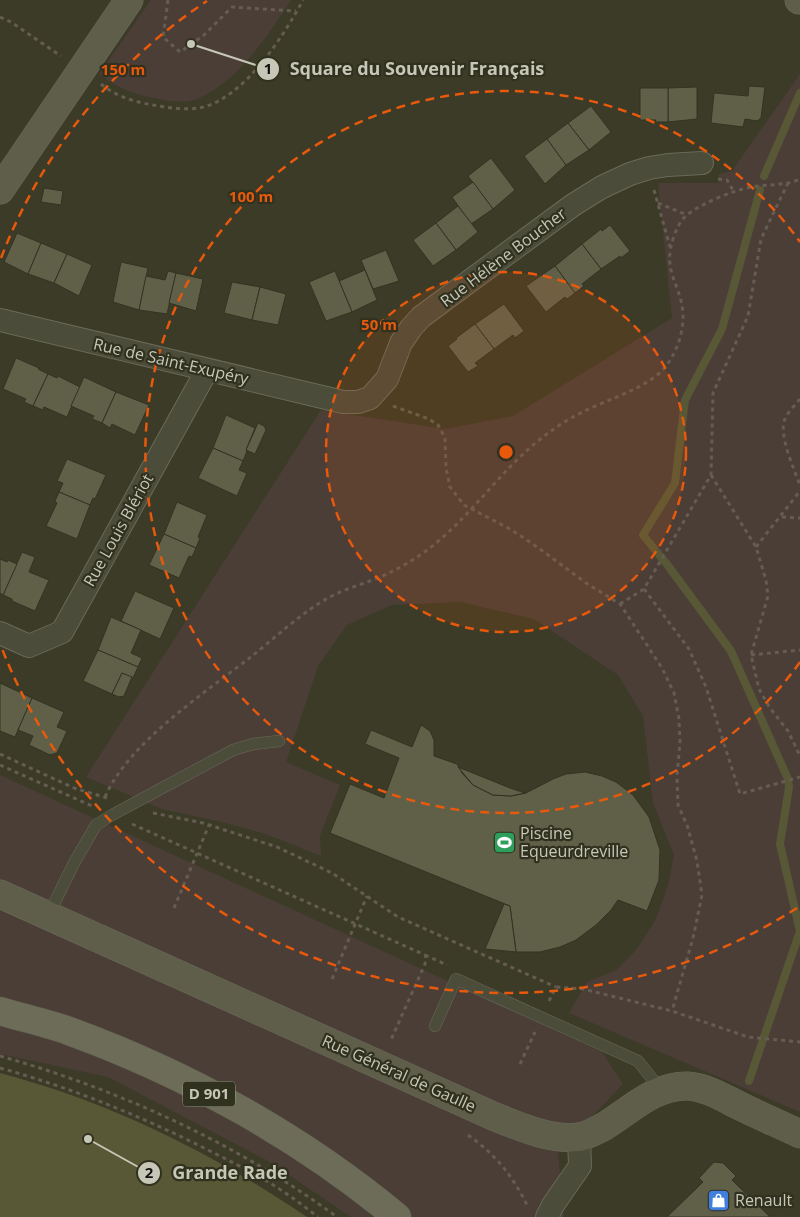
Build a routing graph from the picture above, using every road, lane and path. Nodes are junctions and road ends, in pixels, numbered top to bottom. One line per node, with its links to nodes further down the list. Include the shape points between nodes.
1 (129, 0): 6 (main road)
2 (168, 0): 4 (path, via 163,38 180,52 203,36 232,7)
3 (302, 0): 4 (path)
4 (296, 11): 6 (path, via 257,68 228,96 200,108 168,108 138,102 108,90)
5 (0, 17): 6 (path)
6 (82, 70): 11 (main road)
7 (648, 168): 8 (street, Rue Hélène Boucher, via 668,165); 13 (path); 18 (street, Rue Hélène Boucher, via 602,187 573,205 421,317 401,343 386,379)
8 (708, 171): 12 (path, via 726,180)
9 (800, 178): 10 (path)
10 (788, 183): 12 (path); 20 (path, via 761,240 748,316 713,393)
11 (0, 190)
12 (734, 192): 14 (path)
13 (658, 203): 14 (path); 15 (path)
14 (687, 215): 15 (path, via 680,222)
15 (670, 247): 23 (path, via 670,272 683,313 679,340 666,366 632,392 582,412 552,431 521,456)
16 (0, 320): 17 (street, Rue de Saint-Exupéry)
17 (207, 370): 18 (street, Rue de Saint-Exupéry, via 343,402); 29 (street, Rue Louis Blériot, via 62,632 29,646)
18 (370, 398): 23 (path, via 438,425 444,438 450,487 464,505)
19 (800, 399): 21 (path, via 785,419 783,430)
20 (711, 475): 26 (path); 27 (path)
21 (800, 485)
22 (800, 491): 24 (path)
23 (472, 509): 28 (path, via 533,544); 37 (path, via 422,554 392,572 327,598 278,635 156,732 129,760)
24 (781, 517): 25 (path); 26 (path)
25 (800, 518)
26 (756, 547): 31 (path, via 768,596)
27 (644, 589): 28 (path); 36 (path, via 689,649 706,687 740,794)
28 (620, 604): 50 (path, via 662,668 674,693 680,742 678,805 697,861 702,895)
29 (0, 633)
30 (800, 650): 31 (path)
31 (751, 655): 34 (path, via 759,689 788,731)
32 (279, 741): 38 (lane, via 233,750)
33 (0, 754): 37 (path, via 74,788)
34 (800, 756)
35 (0, 765): 39 (path)
36 (800, 777)
37 (105, 797): 38 (path); 39 (path)
38 (129, 806): 40 (lane); 41 (path)
39 (100, 809): 40 (path)
40 (112, 815): 42 (path); 46 (lane, via 96,825)
41 (209, 825): 42 (path); 44 (path, via 285,850 332,873)
42 (197, 853): 45 (path); 47 (path)
43 (0, 894): 46 (main road, Rue Général de Gaulle)
44 (367, 896): 47 (path); 49 (path, via 398,916)
45 (174, 908)
46 (48, 916): 62 (main road, Rue Général de Gaulle, via 494,1116 552,1136)
47 (355, 924): 48 (path); 53 (path, via 425,955 425,964)
48 (332, 979)
49 (556, 987): 50 (path); 52 (path)
50 (672, 1011): 55 (path, via 748,1037)
51 (0, 1012): 66 (main road, D 901, via 68,1030 146,1062 254,1116 348,1179)
52 (542, 1018): 54 (lane, via 456,979); 57 (path); 59 (lane, via 638,1061)
53 (398, 1026)
54 (435, 1026)
55 (800, 1042)
56 (0, 1056): 65 (path, via 106,1090 154,1111 249,1160)
57 (520, 1064)
58 (0, 1068): 64 (path, via 51,1082 174,1133 278,1188)
59 (661, 1090): 61 (main road, Rue Général de Gaulle, via 686,1086 706,1090); 62 (main road, Rue Général de Gaulle, via 591,1134)
60 (461, 1132): 63 (path, via 500,1162)
61 (800, 1134)
62 (579, 1137): 63 (street, via 580,1166 553,1205)
63 (538, 1213)
64 (318, 1217)
65 (337, 1217)
66 (397, 1217)

